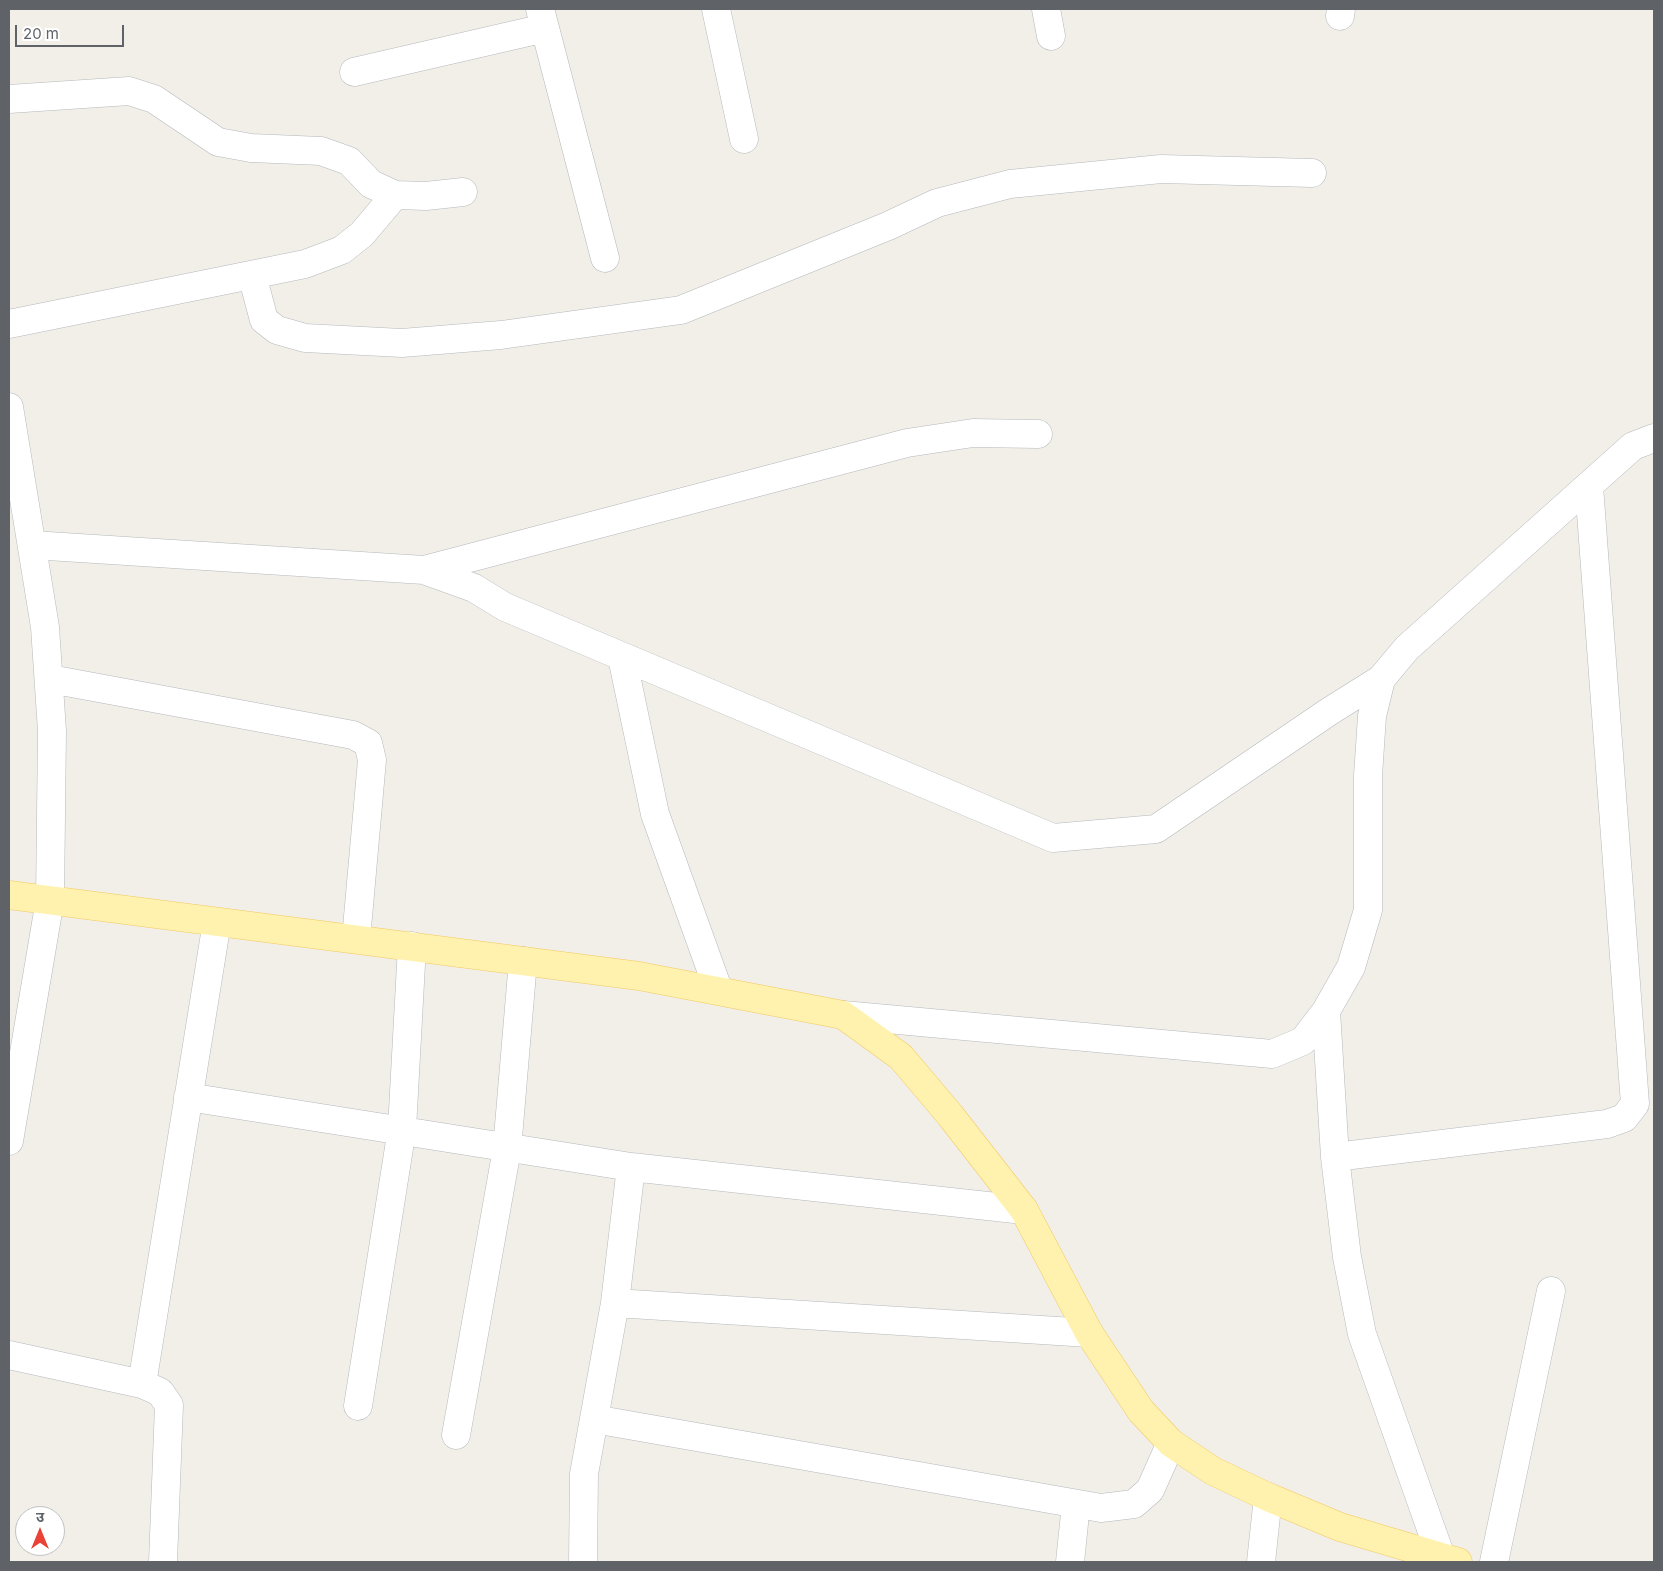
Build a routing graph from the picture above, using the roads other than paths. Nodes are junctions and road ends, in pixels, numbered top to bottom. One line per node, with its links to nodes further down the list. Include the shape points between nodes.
1 (716, 9): 7 (street)
2 (1046, 9): 4 (street)
3 (543, 18): 5 (street); 11 (street)
4 (1051, 36)
5 (354, 72)
6 (9, 99): 10 (street, via 129,91 154,99 218,142 251,148 321,151 349,161 371,184)
7 (744, 139)
8 (1312, 174): 12 (street, via 1161,169 1010,184 937,203 681,310 501,335 402,344 305,338 277,330 264,320)
9 (463, 192): 10 (street)
10 (395, 195): 12 (street, via 362,234 342,250 305,264)
11 (605, 258)
12 (252, 275): 13 (street)
13 (9, 324)
14 (9, 407): 18 (street)
15 (1038, 434): 19 (street, via 973,433 907,443)
16 (1654, 438): 17 (street, via 1633,446)
17 (1589, 486): 22 (street, via 1407,648); 36 (street, via 1635,1104 1624,1118 1607,1124)
18 (32, 546): 19 (street); 21 (street)
19 (424, 570): 20 (street, via 474,588 505,607)
20 (622, 657): 22 (street, via 1053,838 1156,828); 29 (street, via 655,814)
21 (50, 679): 24 (street); 26 (street, via 353,735 368,743 372,760)
22 (1382, 679): 30 (street, via 1372,716 1368,776 1368,910 1351,967)
23 (9, 895): 24 (main road)
24 (50, 900): 25 (main road); 34 (street)
25 (217, 922): 26 (main road); 32 (street)
26 (356, 939): 27 (main road)
27 (412, 946): 28 (main road); 33 (street)
28 (523, 961): 29 (main road); 35 (street)
29 (718, 989): 31 (main road)
30 (1326, 1011): 31 (street, via 1303,1042 1272,1054); 36 (street)
31 (843, 1015): 38 (main road, via 901,1057)
32 (188, 1097): 33 (street); 43 (street)
33 (402, 1129): 35 (street); 44 (street)
34 (9, 1140)
35 (507, 1148): 37 (street); 46 (street)
36 (1335, 1157): 50 (street, via 1347,1257 1362,1334)
37 (631, 1167): 38 (street); 40 (street)
38 (1024, 1210): 41 (main road)
39 (1551, 1291): 55 (street)
40 (615, 1303): 41 (street); 45 (street)
41 (1089, 1333): 47 (main road, via 1141,1411)
42 (9, 1355): 43 (street)
43 (142, 1384): 51 (street, via 160,1392 169,1405)
44 (358, 1406)
45 (594, 1420): 49 (street); 52 (street, via 584,1474)
46 (456, 1435)
47 (1171, 1443): 48 (main road, via 1213,1471); 49 (street, via 1150,1490 1134,1504 1101,1508)
48 (1268, 1497): 50 (main road, via 1340,1526); 54 (street)
49 (1076, 1504): 53 (street)
50 (1450, 1560)
51 (163, 1562)
52 (583, 1562)
53 (1070, 1562)
54 (1261, 1562)
55 (1494, 1562)

